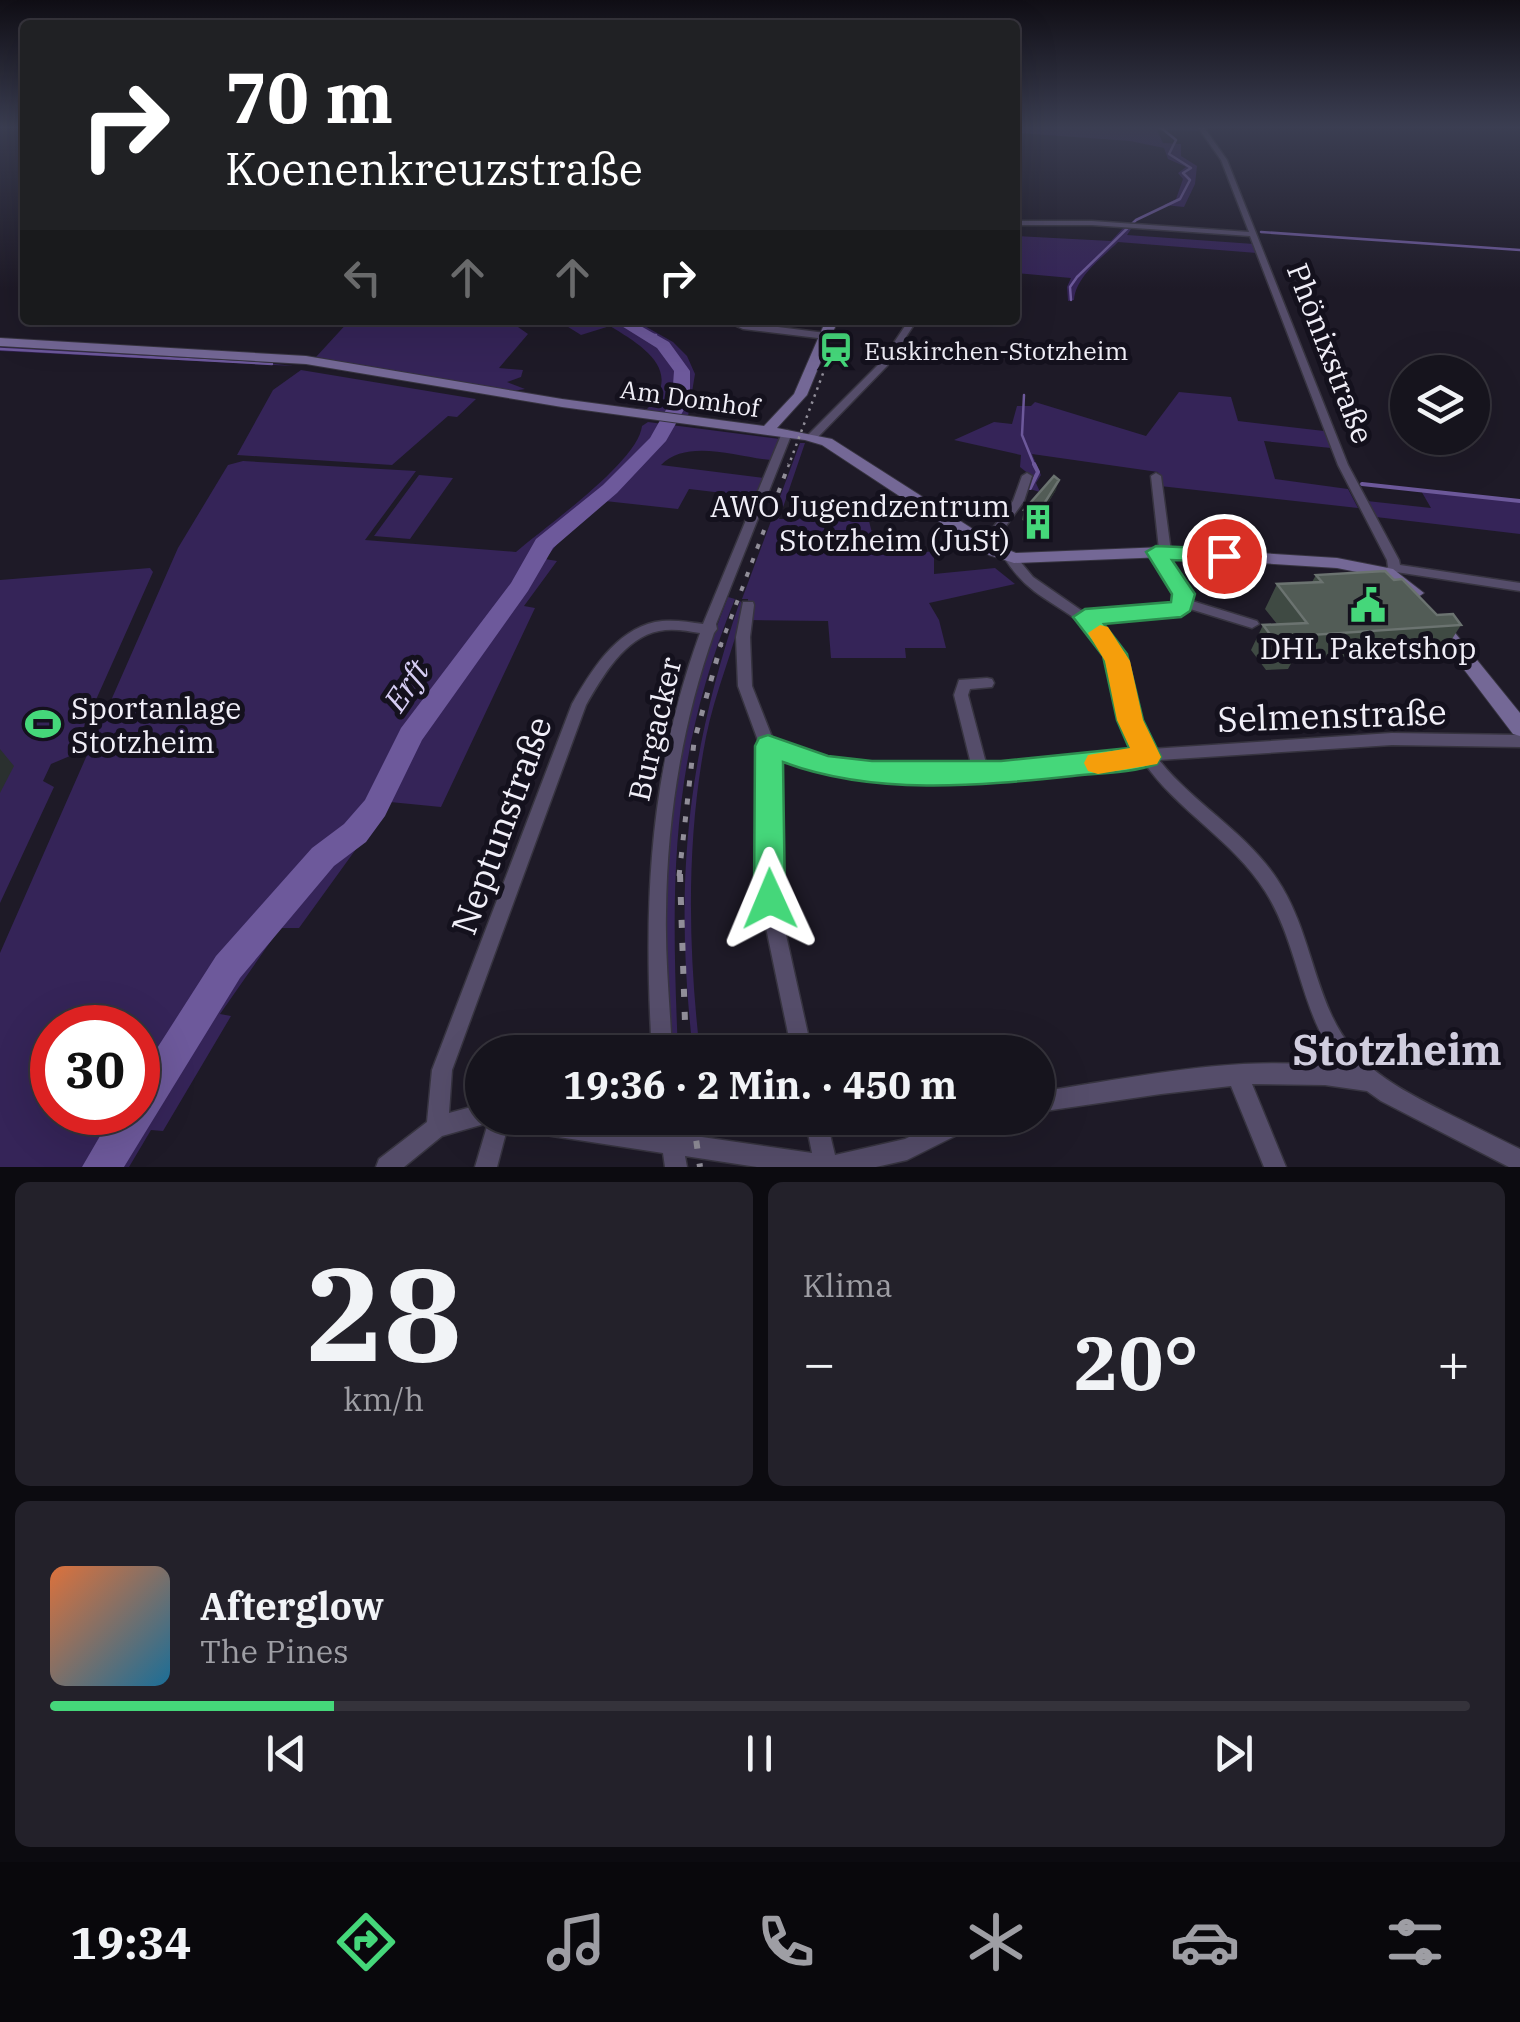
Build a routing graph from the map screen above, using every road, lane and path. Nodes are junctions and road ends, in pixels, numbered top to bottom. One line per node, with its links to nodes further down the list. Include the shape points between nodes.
1 (1232, 180): 3 (street, Phönixstraße)
2 (1020, 222): 3 (street)
3 (1252, 234): 19 (street, Phönixstraße)
4 (752, 325): 8 (street)
5 (780, 325): 8 (street)
6 (830, 325): 9 (main road)
7 (909, 325): 13 (street, via 884,364)
8 (778, 330): 9 (street)
9 (826, 336): 11 (main road, via 800,395)
10 (0, 342): 11 (main road, Am Domhof, via 306,360)
11 (767, 431): 12 (main road, Am Domhof)
12 (787, 434): 13 (main road, Am Domhof); 26 (street, Burgacker)
13 (812, 437): 16 (main road)
14 (1027, 476): 16 (street, via 1018,501)
15 (1156, 476): 17 (street)
16 (986, 545): 18 (main road)
17 (1161, 552): 18 (main road); 19 (main road); 22 (street)
18 (1019, 558): 20 (street); 20 (street, via 1022,578)
19 (1391, 571): 21 (street); 28 (main road, Phönixstraße, via 1419,597)
20 (1036, 586): 24 (street)
21 (1520, 587)
22 (1184, 603): 24 (street, via 1172,611); 25 (street)
23 (748, 605): 29 (street, via 745,686)
24 (1085, 617): 30 (street, via 1114,654 1130,720)
25 (1252, 624)
26 (710, 630): 32 (street, Burgacker, via 684,706 660,851); 38 (street, Neptunstraße, via 660,626 639,634 608,663 576,710 442,1070)
27 (987, 683): 31 (street, via 964,684 961,694)
28 (1518, 740): 30 (street, Selmenstraße, via 1389,739)
29 (768, 746): 31 (street, Selmenstraße, via 840,770); 33 (street, via 770,899)
30 (1148, 757): 31 (street, Selmenstraße); 35 (street, via 1264,875 1290,925 1327,1031)
31 (981, 773)
32 (661, 1035)
33 (798, 1035)
34 (1237, 1074): 35 (street); 36 (street); 50 (street)
35 (1369, 1081): 45 (street)
36 (1055, 1100)
37 (465, 1120): 38 (street)
38 (438, 1127): 46 (street)
39 (496, 1135): 47 (street)
40 (621, 1135): 44 (street)
41 (669, 1135): 44 (street)
42 (821, 1135): 49 (street)
43 (936, 1135): 49 (street, via 908,1149)
44 (670, 1142): 48 (street); 49 (street)
45 (1520, 1162)
46 (386, 1167)
47 (486, 1167)
48 (676, 1167)
49 (830, 1167)
50 (1275, 1167)

